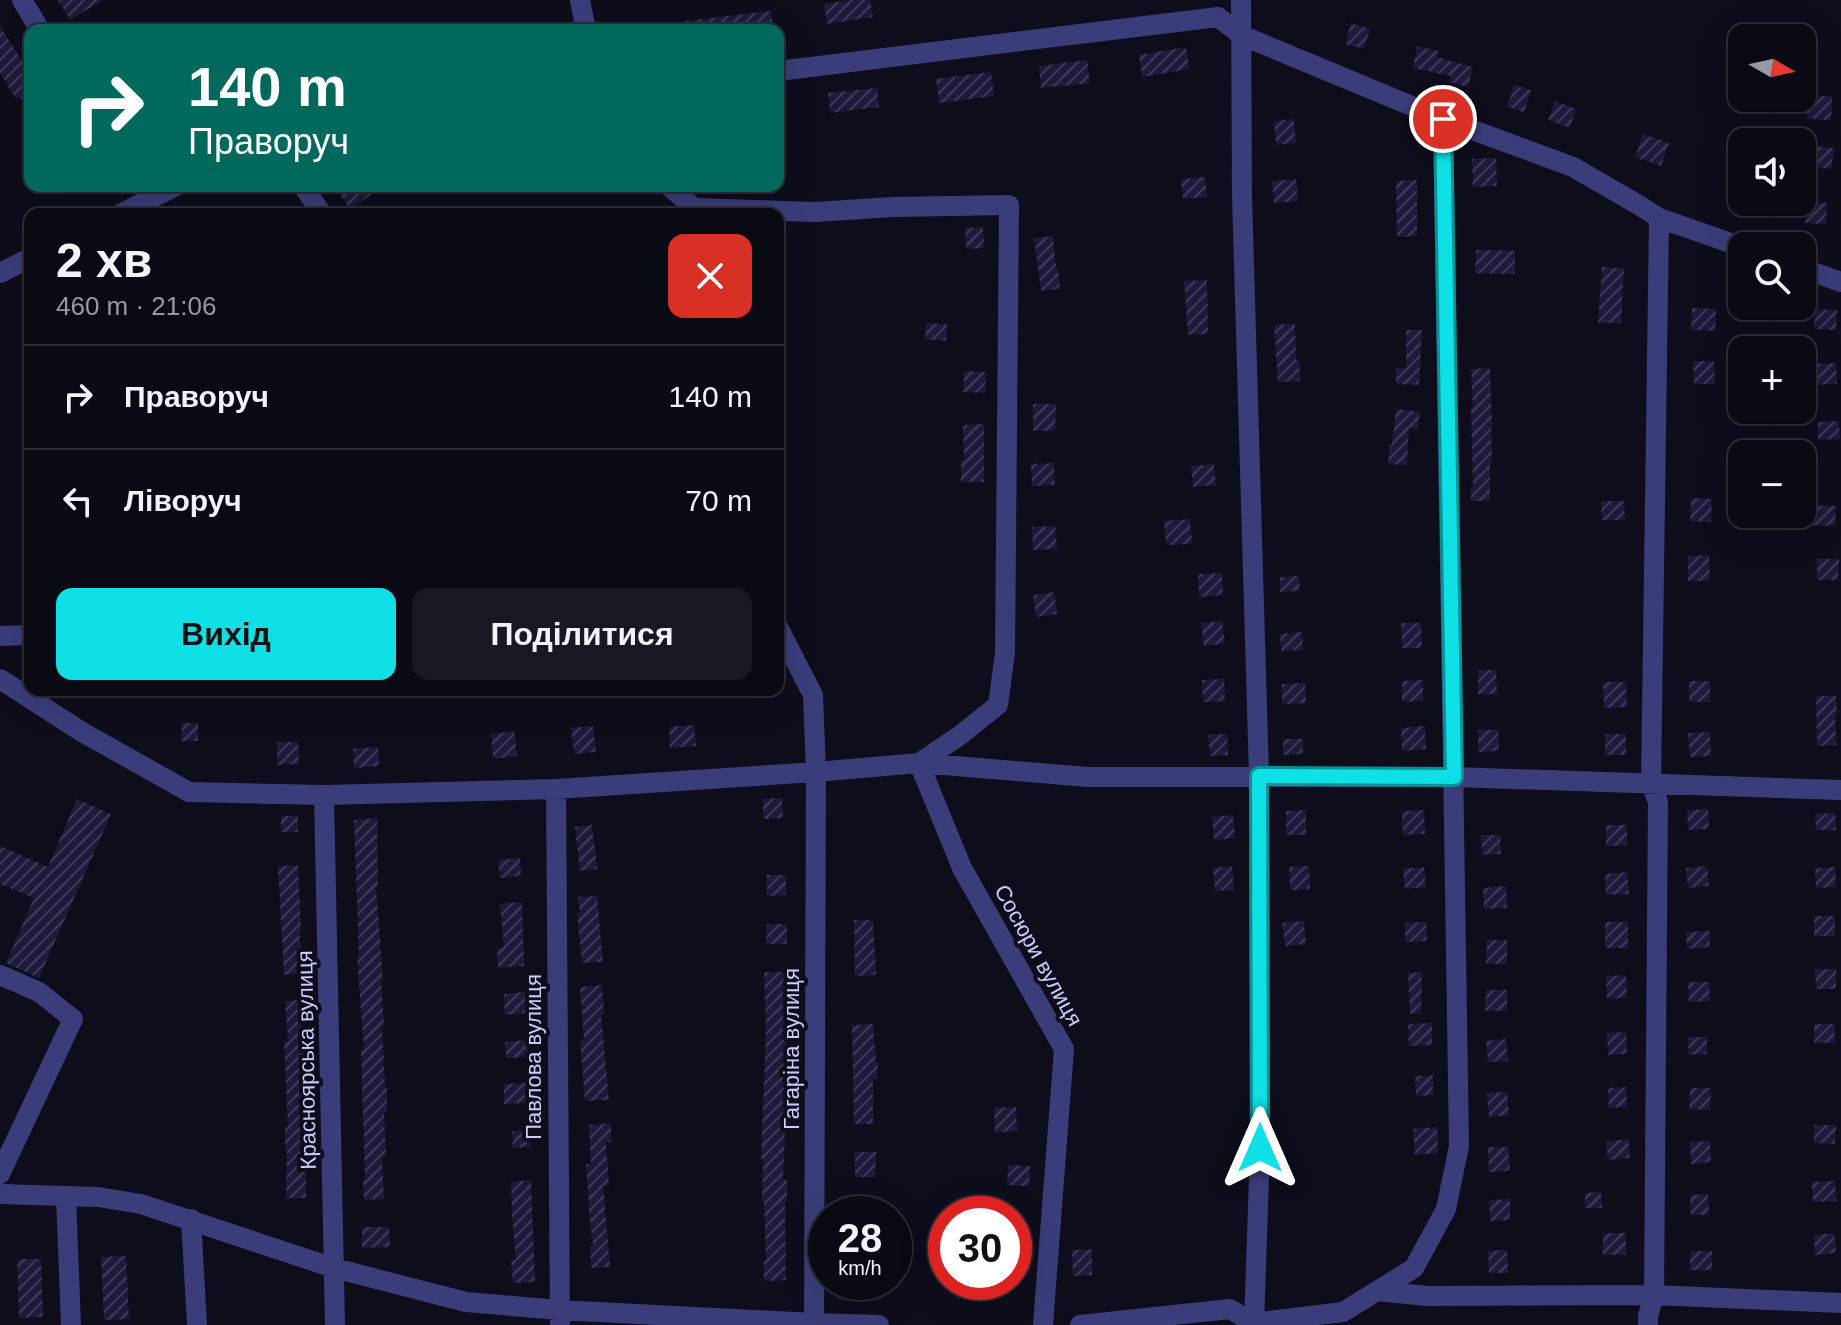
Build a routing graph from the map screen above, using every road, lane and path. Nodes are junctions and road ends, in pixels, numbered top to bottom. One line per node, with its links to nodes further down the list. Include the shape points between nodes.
1 (22, 0): 4 (street)
2 (580, 0): 5 (street)
3 (1241, 0): 6 (street)
4 (36, 24)
5 (585, 24)
6 (1241, 35): 7 (street, via 1218,17); 8 (street); 26 (street)
7 (784, 70)
8 (1443, 119): 12 (street, via 1573,167); 27 (street)
9 (676, 192): 10 (street)
10 (694, 208)
11 (784, 211): 24 (street, via 1009,205 1005,653 998,705)
12 (1659, 218): 13 (street); 28 (street)
13 (1728, 242)
14 (24, 261): 15 (street)
15 (0, 272)
16 (1816, 273): 17 (street)
17 (1841, 282)
18 (24, 635): 19 (street)
19 (0, 636)
20 (784, 639): 25 (street, Гагаріна вулиця, via 813,695)
21 (0, 679): 22 (street)
22 (24, 695)
23 (26, 696): 31 (street, via 189,792)
24 (919, 763): 25 (street); 26 (street, via 1088,777); 48 (street, Сосюри вулиця, via 962,868 1064,1049)
25 (816, 772): 29 (street); 42 (street, Гагаріна вулиця)
26 (1259, 776): 27 (street); 43 (street, via 1260,1148)
27 (1454, 777): 28 (street); 38 (street, via 1459,1146 1446,1209 1414,1268)
28 (1651, 783): 30 (street); 39 (street, via 1658,802)
29 (556, 789): 31 (street); 41 (street, Павлова вулиця)
30 (1841, 790)
31 (324, 795): 37 (street, Красноярська вулиця)
32 (0, 975): 33 (street, via 39,992 73,1019)
33 (0, 1174)
34 (0, 1194): 35 (street)
35 (66, 1197): 36 (street, via 141,1204); 44 (street)
36 (191, 1219): 37 (street); 45 (street)
37 (334, 1268): 41 (street, via 466,1302); 46 (street, Красноярська вулиця)
38 (1377, 1291): 39 (street, via 1427,1296); 43 (street, via 1343,1312)
39 (1654, 1295): 40 (street); 50 (street)
40 (1841, 1303)
41 (559, 1317): 42 (street)
42 (814, 1324): 47 (street)
43 (1254, 1324): 49 (street, via 1230,1309)
44 (71, 1325)
45 (197, 1325)
46 (335, 1325)
47 (879, 1325)
48 (1043, 1325)
49 (1080, 1325)
50 (1648, 1325)

